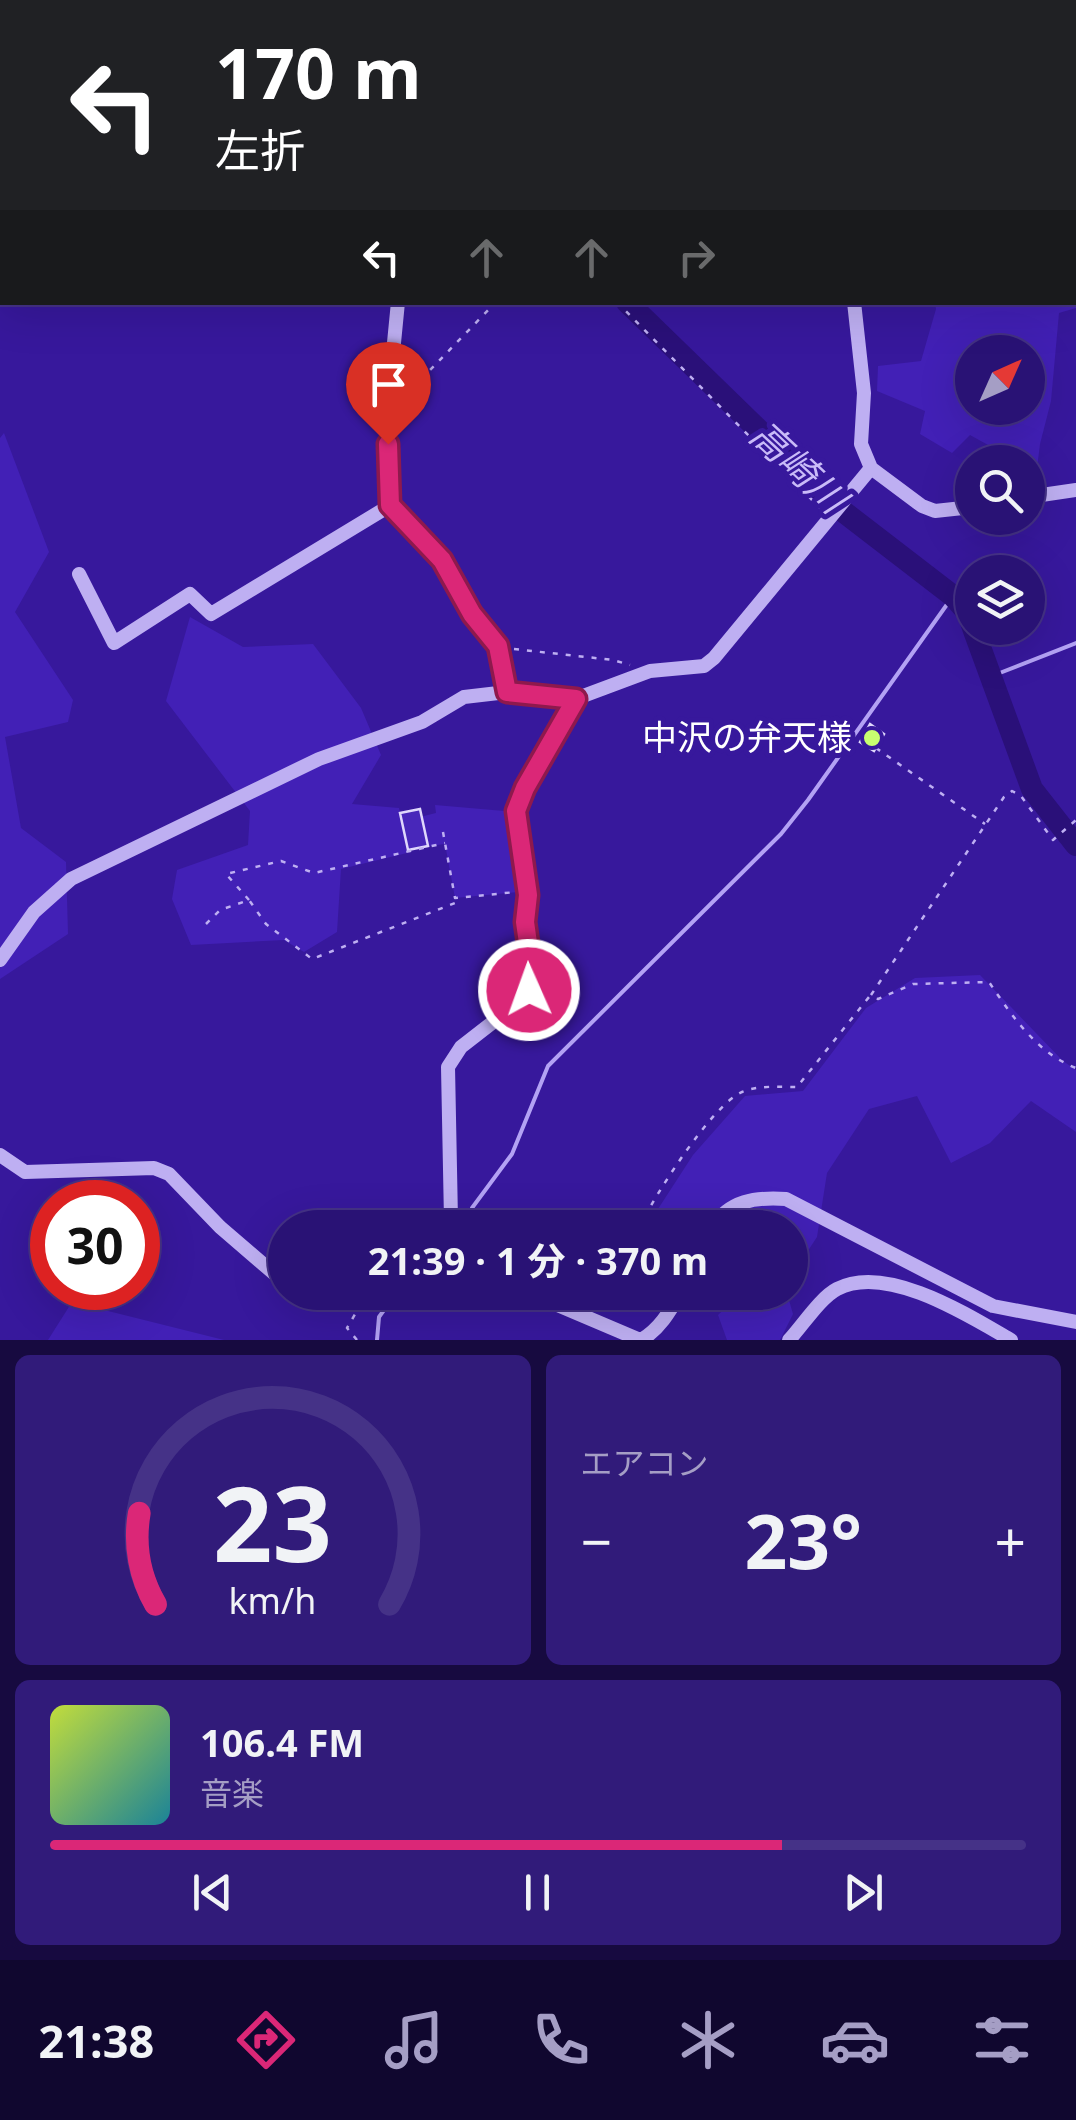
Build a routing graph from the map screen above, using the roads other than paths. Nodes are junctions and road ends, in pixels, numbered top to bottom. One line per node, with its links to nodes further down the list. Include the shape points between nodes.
1 (398, 305): 6 (street, via 387,414)
2 (854, 305): 3 (street, via 864,393 861,444)
3 (871, 468): 7 (street, via 922,506); 10 (street, via 704,666 650,671)
4 (1076, 490): 5 (street)
5 (1045, 495)
6 (390, 505): 8 (street, via 211,614 190,594 114,644); 9 (street, via 442,560 498,646)
7 (955, 509)
8 (80, 574)
9 (507, 692): 10 (street); 11 (street, via 464,698 422,722 319,760 71,879 34,912)
10 (576, 699): 13 (street, via 516,811 528,891 529,990 461,1047 448,1067)
11 (0, 960)
12 (0, 1155): 17 (street, via 26,1172 154,1168 169,1174)
13 (450, 1210)
14 (725, 1210): 15 (street, via 759,1197 786,1199)
15 (807, 1210)
16 (808, 1211): 20 (street, via 993,1306)
17 (268, 1268)
18 (567, 1310): 21 (street)
19 (671, 1310): 21 (street)
20 (1076, 1322)
21 (640, 1340)
22 (789, 1340): 23 (street, via 835,1290 864,1280 962,1311)
23 (1011, 1340)

